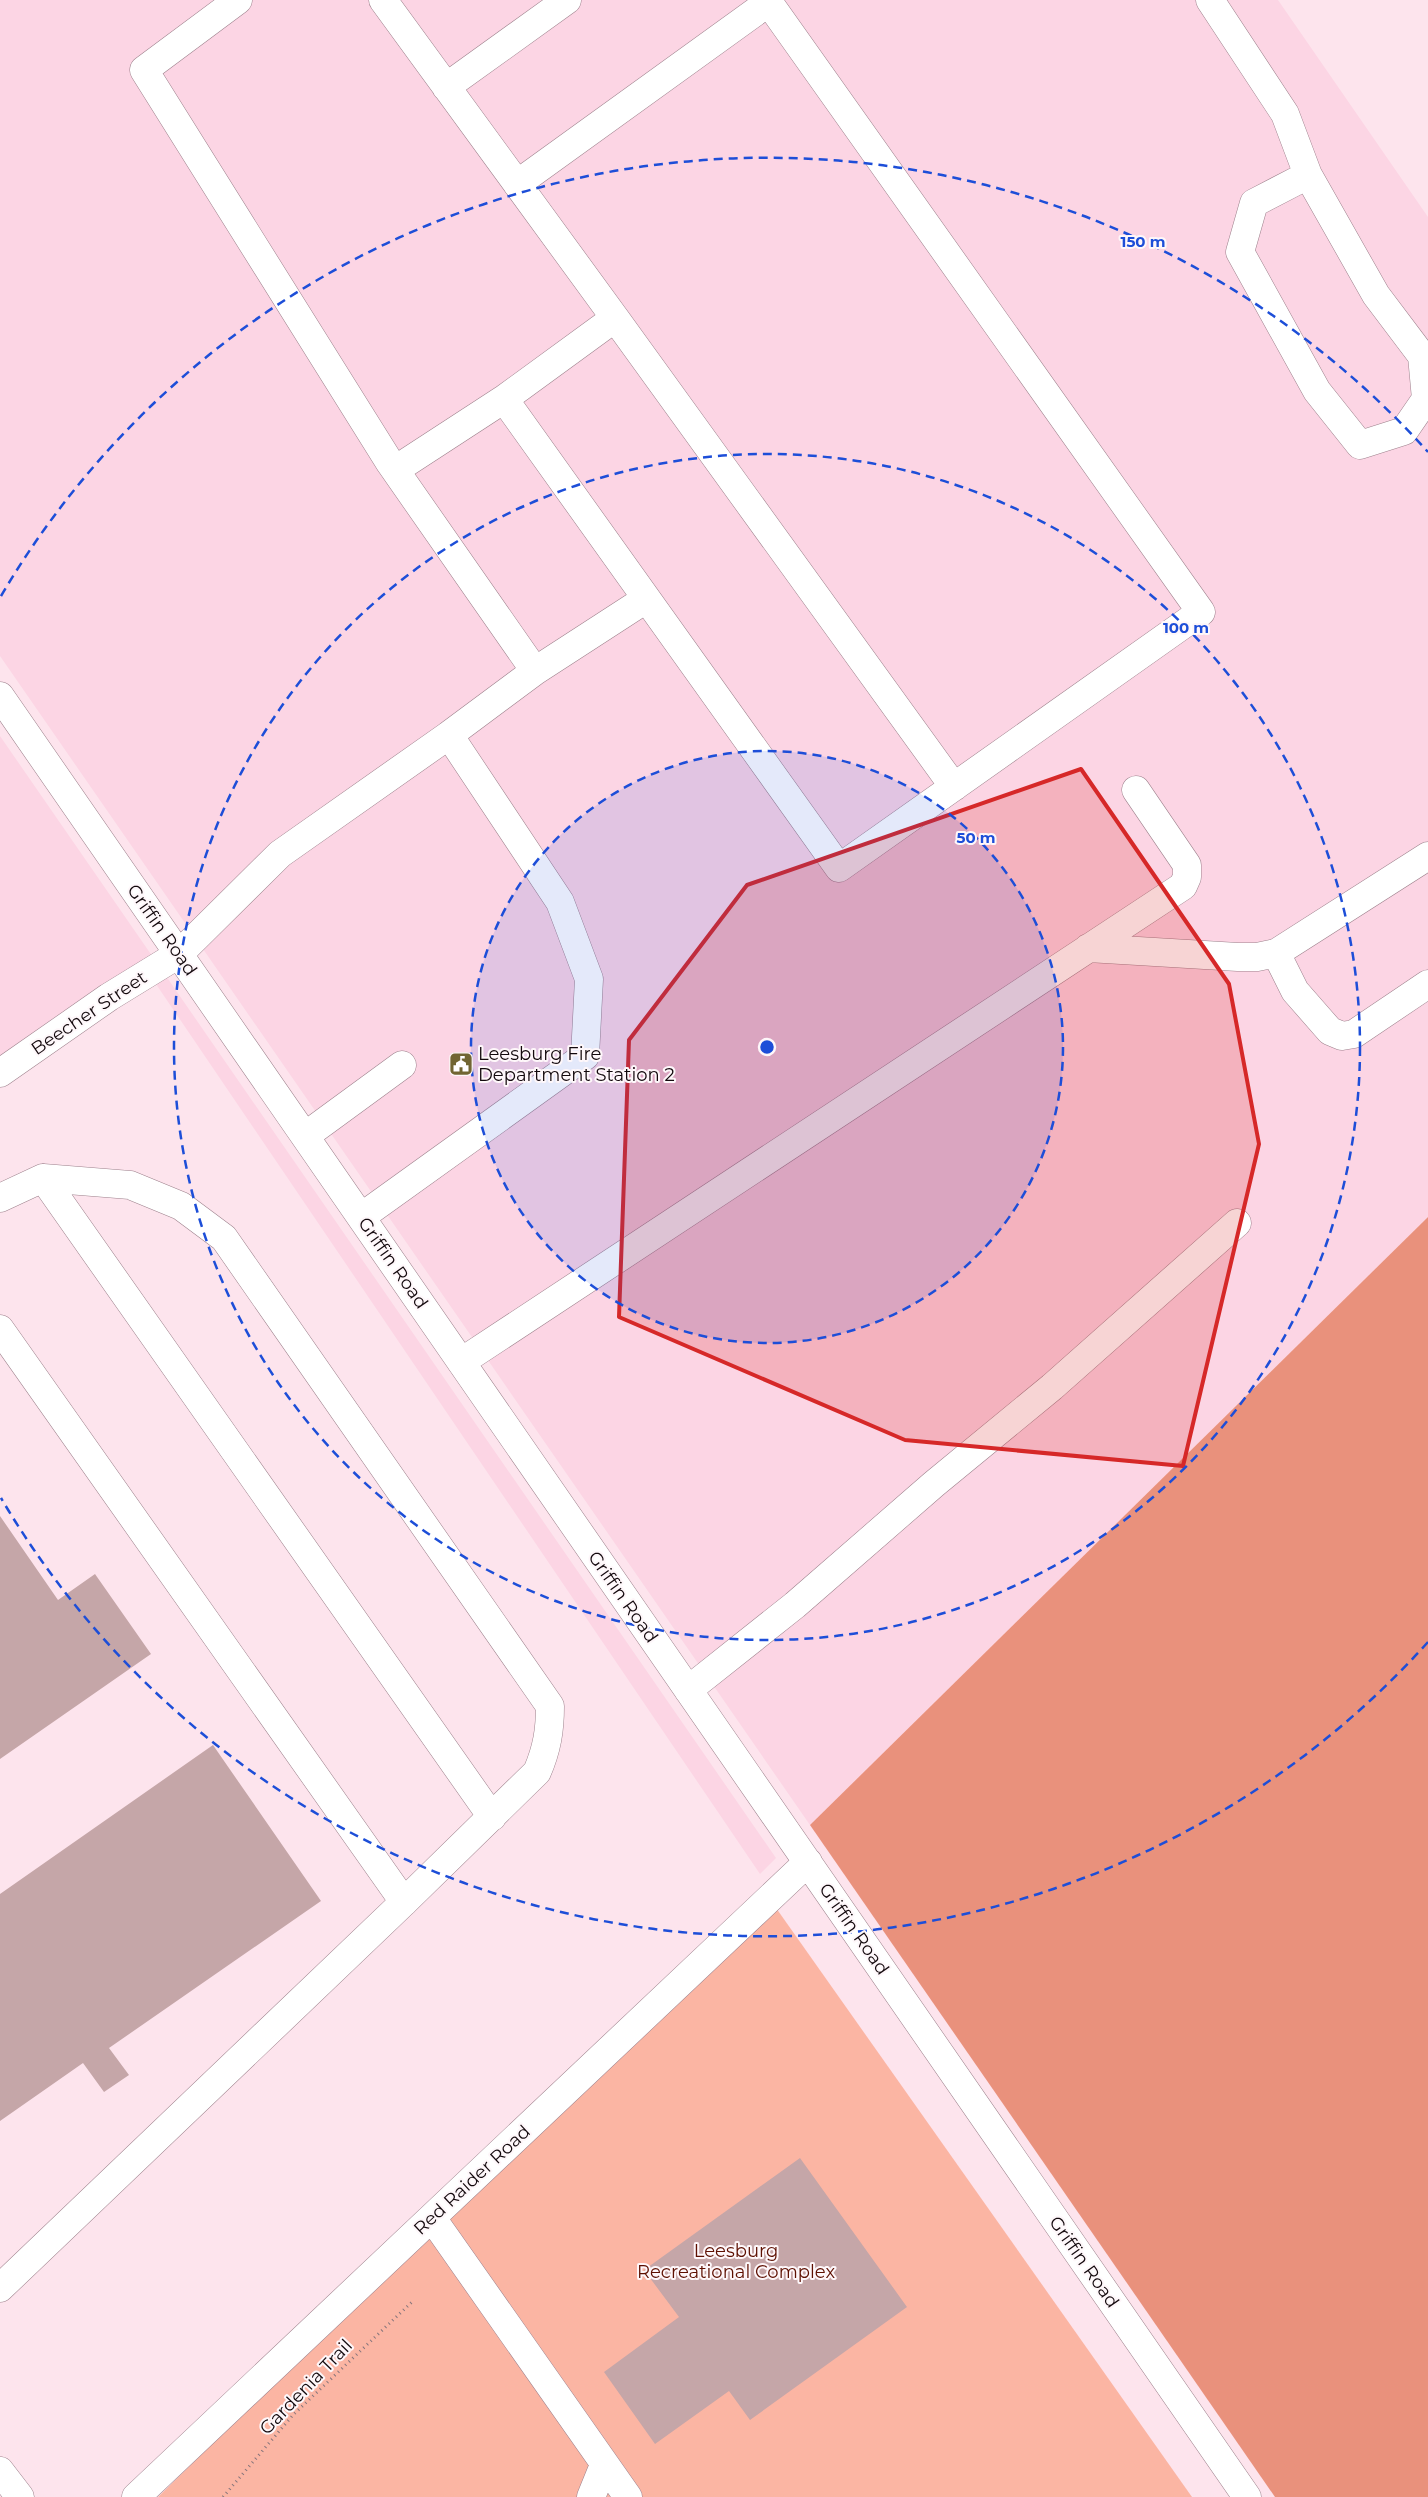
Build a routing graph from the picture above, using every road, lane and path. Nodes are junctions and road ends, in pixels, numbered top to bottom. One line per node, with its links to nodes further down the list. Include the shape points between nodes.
1 (238, 0): 11 (street, via 144,70)
2 (383, 0): 6 (street)
3 (567, 0): 6 (street)
4 (1210, 0): 7 (street, via 1285,114)
5 (768, 1): 8 (street); 16 (street, via 1201,612)
6 (446, 87): 8 (street)
7 (1308, 175): 7 (street, via 1376,295 1422,356 1426,399 1404,431 1360,445 1317,391 1240,252 1254,203)
8 (517, 184): 9 (street)
9 (615, 318): 10 (street); 16 (street)
10 (504, 399): 11 (street); 12 (street)
11 (395, 470): 13 (street)
12 (646, 599): 13 (street, Beecher Street); 16 (street, via 839,868)
13 (535, 671): 15 (street, Beecher Street)
14 (0, 696): 21 (street, Griffin Road)
15 (449, 735): 21 (street, Beecher Street, via 280,854); 28 (street, via 560,902 589,979 585,1056)
16 (954, 787)
17 (1136, 790): 19 (street, via 1187,865 1187,877 1182,886)
18 (1428, 856): 20 (street)
19 (1088, 948): 20 (street, via 1238,958); 31 (street)
20 (1276, 953): 22 (street, via 1295,991 1330,1031 1342,1036 1354,1034)
21 (178, 954): 24 (street, Beecher Street); 25 (street, Griffin Road)
22 (1428, 984)
23 (402, 1065): 25 (street)
24 (0, 1073)
25 (305, 1136): 28 (street, Griffin Road)
26 (43, 1178): 27 (street); 33 (street); 33 (street, via 130,1185 181,1206 224,1238 550,1706 550,1729 537,1772)
27 (0, 1198)
28 (361, 1218): 31 (street, Griffin Road)
29 (1237, 1223): 32 (street, via 1052,1387 934,1484 795,1606)
30 (0, 1329): 35 (street)
31 (462, 1362): 32 (street, Griffin Road)
32 (688, 1690): 34 (street, Griffin Road)
33 (492, 1817): 35 (street)
34 (808, 1862): 36 (street, Red Raider Road); 46 (street, Griffin Road)
35 (404, 1902): 37 (street)
36 (432, 2218): 39 (street); 42 (street, Red Raider Road)
37 (0, 2288)
38 (413, 2301): 43 (path, Gardenia Trail, via 293,2415)
39 (604, 2465): 44 (street); 45 (street)
40 (0, 2470): 41 (street)
41 (20, 2497)
42 (136, 2497)
43 (223, 2497)
44 (591, 2497)
45 (628, 2497)
46 (1247, 2497)

